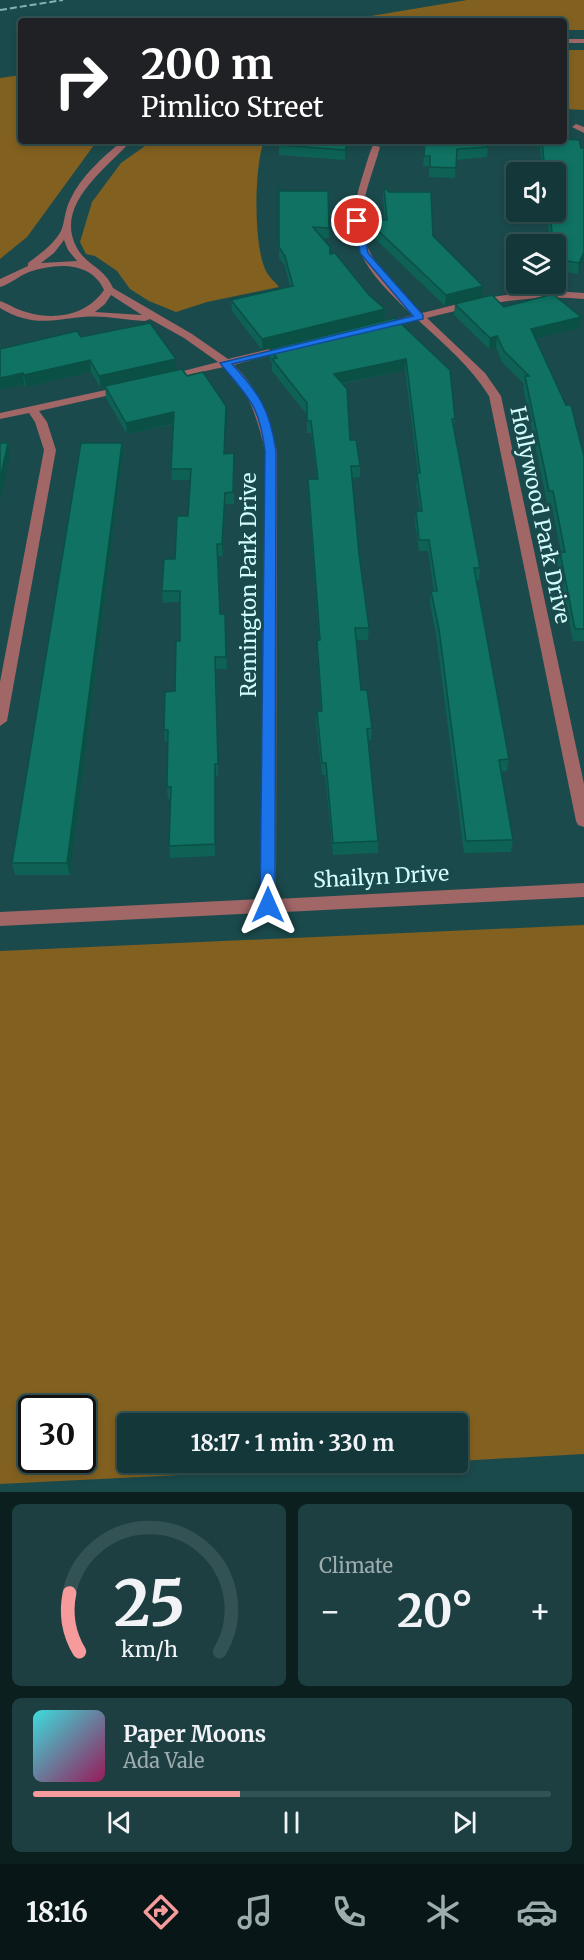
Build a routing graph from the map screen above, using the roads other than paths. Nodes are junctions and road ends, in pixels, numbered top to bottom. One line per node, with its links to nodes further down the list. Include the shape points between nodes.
1 (567, 41): 2 (street)
2 (584, 41)
3 (124, 144): 5 (street, via 87,180 67,218)
4 (376, 147): 14 (street, Hollywood Park Drive, via 357,221 359,240 373,267)
5 (64, 233): 6 (street, via 50,251); 7 (street, Remington Park Drive, via 69,249)
6 (27, 268): 7 (street, via 54,264); 8 (street)
7 (88, 268): 9 (street, Remington Park Drive, via 107,282)
8 (0, 284)
9 (109, 290): 12 (street, via 100,304); 16 (street, Remington Park Drive)
10 (584, 296): 14 (street, via 509,297)
11 (0, 304): 13 (street)
12 (79, 314): 13 (street, Remington Park Drive, via 61,318); 16 (street, Remington Park Drive)
13 (24, 316): 15 (street, Remington Park Drive)
14 (420, 317): 17 (street); 25 (street, Hollywood Park Drive, via 471,362 495,396)
15 (0, 318)
16 (154, 319): 19 (street, Remington Park Drive, via 201,341)
17 (374, 328)
18 (294, 347): 19 (street)
19 (225, 363): 20 (street); 27 (street, Remington Park Drive, via 250,390 267,421 271,451)
20 (159, 380)
21 (138, 386): 22 (street)
22 (32, 409): 23 (street); 24 (street, via 41,422 50,450)
23 (0, 416)
24 (0, 721)
25 (584, 821)
26 (584, 890): 27 (street, Shailyn Drive)
27 (268, 905): 28 (street, Shailyn Drive)
28 (0, 920)

